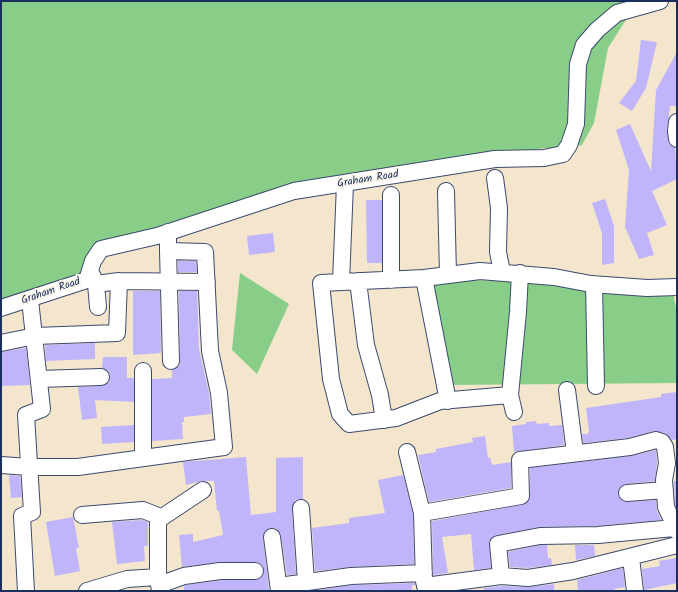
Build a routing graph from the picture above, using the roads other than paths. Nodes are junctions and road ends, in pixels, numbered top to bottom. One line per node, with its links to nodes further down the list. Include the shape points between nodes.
1 (660, 1): 5 (street, Graham Road, via 617,13 584,45 578,64 576,124 563,154 544,158 495,159)
2 (677, 122): 3 (street)
3 (677, 139)
4 (495, 178): 10 (street, via 499,208 498,252)
5 (345, 184): 8 (street, Graham Road, via 294,191); 19 (street)
6 (446, 192): 12 (street)
7 (391, 195): 15 (street)
8 (168, 232): 9 (street); 13 (street, Graham Road, via 101,249)
9 (168, 251): 17 (street); 18 (street, via 206,252)
10 (502, 272): 11 (street); 12 (street, via 480,271)
11 (520, 274): 21 (street); 34 (street)
12 (448, 275): 14 (street)
13 (93, 277): 16 (street); 23 (street, Graham Road); 24 (street)
14 (424, 278): 15 (street); 35 (street)
15 (391, 280): 20 (street)
16 (119, 281): 17 (street); 26 (street, via 117,333)
17 (168, 282): 18 (street); 28 (street)
18 (207, 282): 40 (street, via 210,351 219,393 224,447)
19 (341, 282): 20 (street); 37 (street, via 320,283 331,378 340,414 349,424)
20 (358, 282): 37 (street, via 366,345)
21 (594, 284): 22 (street, via 647,288); 32 (street)
22 (677, 287)
23 (30, 300): 25 (street, Graham Road); 26 (street)
24 (98, 307)
25 (1, 308)
26 (34, 336): 27 (street); 31 (street)
27 (1, 343)
28 (171, 361)
29 (143, 371): 40 (street)
30 (101, 377): 31 (street)
31 (39, 379): 42 (street, via 42,409 26,415)
32 (596, 386)
33 (567, 390): 39 (street)
34 (510, 396): 35 (street); 36 (street)
35 (448, 401): 37 (street, via 440,401)
36 (514, 412)
37 (384, 420)
38 (407, 452): 47 (street)
39 (575, 453): 44 (street, via 630,447 656,440 662,442 667,463); 47 (street, via 520,460 521,496)
40 (143, 457): 42 (street, via 78,467)
41 (1, 465): 42 (street)
42 (29, 467): 63 (street, via 32,512 22,516)
43 (203, 490): 49 (street)
44 (665, 490): 45 (street); 50 (street, via 666,507)
45 (627, 493)
46 (301, 508): 55 (street)
47 (422, 513): 57 (street)
48 (82, 515): 49 (street, via 143,510)
49 (158, 518): 58 (street)
50 (676, 529): 56 (street, via 540,536 498,544)
51 (272, 537): 62 (street)
52 (677, 545): 53 (street)
53 (631, 558): 60 (street, via 573,571); 65 (street)
54 (255, 572): 58 (street, via 220,571 184,576)
55 (306, 582): 59 (street); 62 (street)
56 (508, 582): 60 (street); 61 (street)
57 (424, 583): 59 (street); 61 (street)
58 (159, 584): 64 (street, via 127,579)
59 (352, 584)
60 (535, 584)
61 (483, 585)
62 (279, 588)
63 (26, 591)
64 (87, 591)
65 (635, 591)

